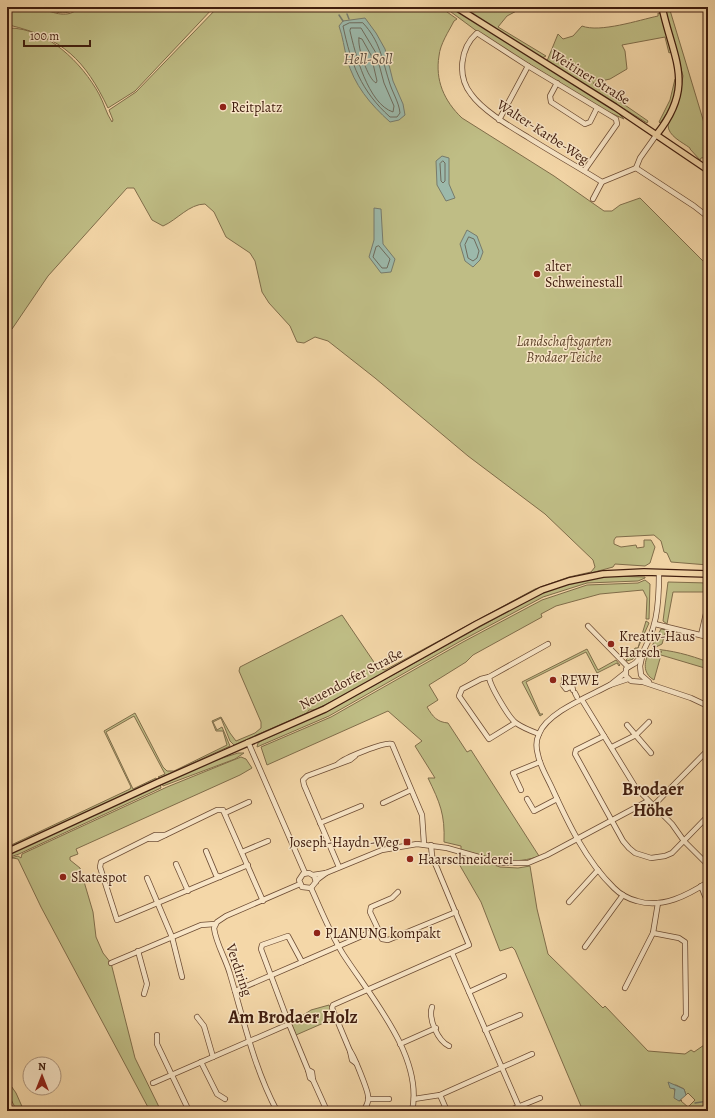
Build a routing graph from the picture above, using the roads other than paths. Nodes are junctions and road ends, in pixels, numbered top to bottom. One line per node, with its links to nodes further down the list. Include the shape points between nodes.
1 (456, 7): 7 (main road, Weitiner Straße)
2 (662, 7): 7 (main road, via 679,69 680,83 675,104)
3 (528, 66): 4 (street); 6 (street); 6 (street, Walter-Karbe-Weg, via 477,33 472,37 466,49 461,73 470,94)
4 (557, 83): 5 (street); 5 (street, via 550,96 551,102 585,124 590,122)
5 (597, 108): 10 (street, via 618,124)
6 (499, 120): 10 (street, Walter-Karbe-Weg)
7 (657, 134): 8 (street); 9 (main road, Weitiner Straße)
8 (636, 168): 11 (street); 13 (street)
9 (708, 170)
10 (584, 171): 11 (street, Walter-Karbe-Weg)
11 (602, 182): 12 (street)
12 (593, 199)
13 (708, 217)
14 (659, 573): 15 (main road, Neuendorfer Straße); 17 (street, via 658,612); 43 (main road, Neuendorfer Straße, via 598,574 542,590 324,710)
15 (708, 574)
16 (708, 605): 19 (street)
17 (655, 624): 19 (street); 22 (street)
18 (588, 626): 24 (street)
19 (701, 635): 20 (street)
20 (708, 637)
21 (548, 644): 28 (street)
22 (645, 647): 23 (street); 25 (street)
23 (633, 665): 24 (street); 25 (street)
24 (628, 667): 26 (street)
25 (640, 669): 27 (street)
26 (625, 673): 30 (street); 33 (street)
27 (641, 675): 31 (street); 34 (street)
28 (489, 677): 38 (street, via 491,685); 38 (street, via 462,689 459,696 489,739)
29 (569, 678): 35 (street)
30 (628, 680): 31 (street); 33 (street)
31 (637, 680): 34 (street)
32 (564, 685): 35 (street, via 566,689)
33 (610, 685): 35 (street)
34 (655, 686): 36 (street)
35 (576, 693): 40 (street, via 548,720); 42 (street)
36 (708, 706)
37 (649, 722): 41 (street)
38 (515, 723): 40 (street)
39 (627, 725): 41 (street)
40 (539, 734): 47 (street, via 537,748)
41 (636, 735): 44 (street); 46 (street)
42 (604, 736): 44 (street); 59 (street, via 576,750 575,754)
43 (248, 742): 67 (main road, Neuendorfer Straße); 74 (street)
44 (612, 747): 52 (street, via 634,785)
45 (708, 750): 56 (street)
46 (651, 753)
47 (540, 762): 49 (street, via 513,773); 51 (street)
48 (411, 790): 54 (street); 60 (street, via 394,746 391,743 384,744 307,776 304,780); 64 (street, via 422,815)
49 (521, 790)
50 (526, 799): 51 (street, via 534,811)
51 (557, 799): 61 (street)
52 (648, 801): 56 (street); 59 (street)
53 (249, 802): 57 (street)
54 (383, 803)
55 (361, 806): 60 (street)
56 (653, 806): 63 (street, via 672,824)
57 (225, 813): 68 (street); 91 (street, via 223,810 217,810 165,835 147,839 103,860 100,867 118,920)
58 (708, 816): 63 (street)
59 (613, 821): 61 (street); 63 (street, via 629,848 643,856 665,856)
60 (320, 823): 72 (street)
61 (578, 839): 65 (street, via 537,860 521,864 500,863); 73 (street)
62 (268, 841): 68 (street)
63 (684, 841): 71 (street)
64 (424, 844): 65 (street); 72 (street, via 382,850)
65 (431, 845): 92 (street, via 432,856)
66 (206, 851): 78 (street, via 216,875)
67 (7, 852)
68 (242, 852): 70 (street)
69 (176, 864): 84 (street)
70 (248, 865): 78 (street); 87 (street)
71 (708, 865)
72 (339, 867): 75 (street)
73 (598, 870): 86 (street); 88 (street)
74 (304, 873): 76 (street); 81 (street, via 300,878)
75 (326, 873): 76 (street); 79 (street)
76 (313, 875): 79 (street)
77 (147, 878): 91 (street)
78 (220, 878): 84 (street)
79 (316, 882): 83 (street)
80 (708, 882): 82 (street)
81 (300, 884): 83 (street, via 304,888); 87 (street)
82 (701, 886): 89 (street, via 680,897); 90 (street)
83 (311, 888): 97 (street)
84 (188, 891): 91 (street)
85 (398, 892): 94 (street, via 392,898 371,907 370,912)
86 (622, 895): 89 (street, via 639,902); 98 (street)
87 (263, 900): 93 (street, via 226,916)
88 (569, 902)
89 (658, 903): 95 (street)
90 (708, 903)
91 (157, 904): 96 (street)
92 (456, 912): 94 (street, via 388,940 382,939); 100 (street, via 469,943 468,946)
93 (215, 924): 96 (street, via 201,925); 108 (street, Verdiring, via 215,935)
94 (378, 929): 97 (street)
95 (653, 933): 106 (street); 114 (street, via 679,938 685,942)
96 (172, 937): 99 (street); 105 (street)
97 (338, 946): 101 (street); 107 (street)
98 (585, 948)
99 (138, 951): 102 (street); 110 (street, via 147,984)
100 (452, 953): 107 (street); 109 (street)
101 (302, 962): 103 (street); 103 (street, via 288,936 262,945)
102 (110, 963)
103 (270, 976): 108 (street); 115 (street)
104 (504, 976): 109 (street)
105 (182, 977)
106 (625, 988)
107 (368, 990): 120 (street, via 382,1009); 131 (street, via 332,1007 350,1051 354,1054 368,1092)
108 (235, 991): 119 (street, Verdiring)
109 (468, 992): 117 (street)
110 (144, 994)
111 (432, 1007): 116 (street, via 431,1016)
112 (520, 1015): 117 (street)
113 (197, 1017): 123 (street, via 204,1026)
114 (684, 1018)
115 (289, 1024): 119 (street); 137 (street, via 310,1078)
116 (436, 1028): 120 (street); 121 (street, via 442,1041)
117 (486, 1030): 125 (street)
118 (157, 1035): 126 (street, via 157,1044)
119 (248, 1042): 123 (street); 136 (street, Verdiring)
120 (400, 1044): 133 (street, via 409,1070)
121 (449, 1046)
122 (532, 1054): 125 (street)
123 (214, 1057): 124 (street)
124 (201, 1062): 126 (street); 130 (street, via 217,1094)
125 (502, 1068): 128 (street); 134 (street)
126 (172, 1075): 127 (street); 135 (street)
127 (153, 1083)
128 (440, 1095): 133 (street); 140 (street)
129 (540, 1098): 134 (street)
130 (225, 1099)
131 (368, 1099): 132 (street); 138 (street)
132 (389, 1099)
133 (414, 1099): 139 (street)
134 (518, 1107): 141 (street)
135 (189, 1111)
136 (277, 1111)
137 (327, 1111)
138 (363, 1111)
139 (412, 1111)
140 (447, 1111)
141 (508, 1111)

